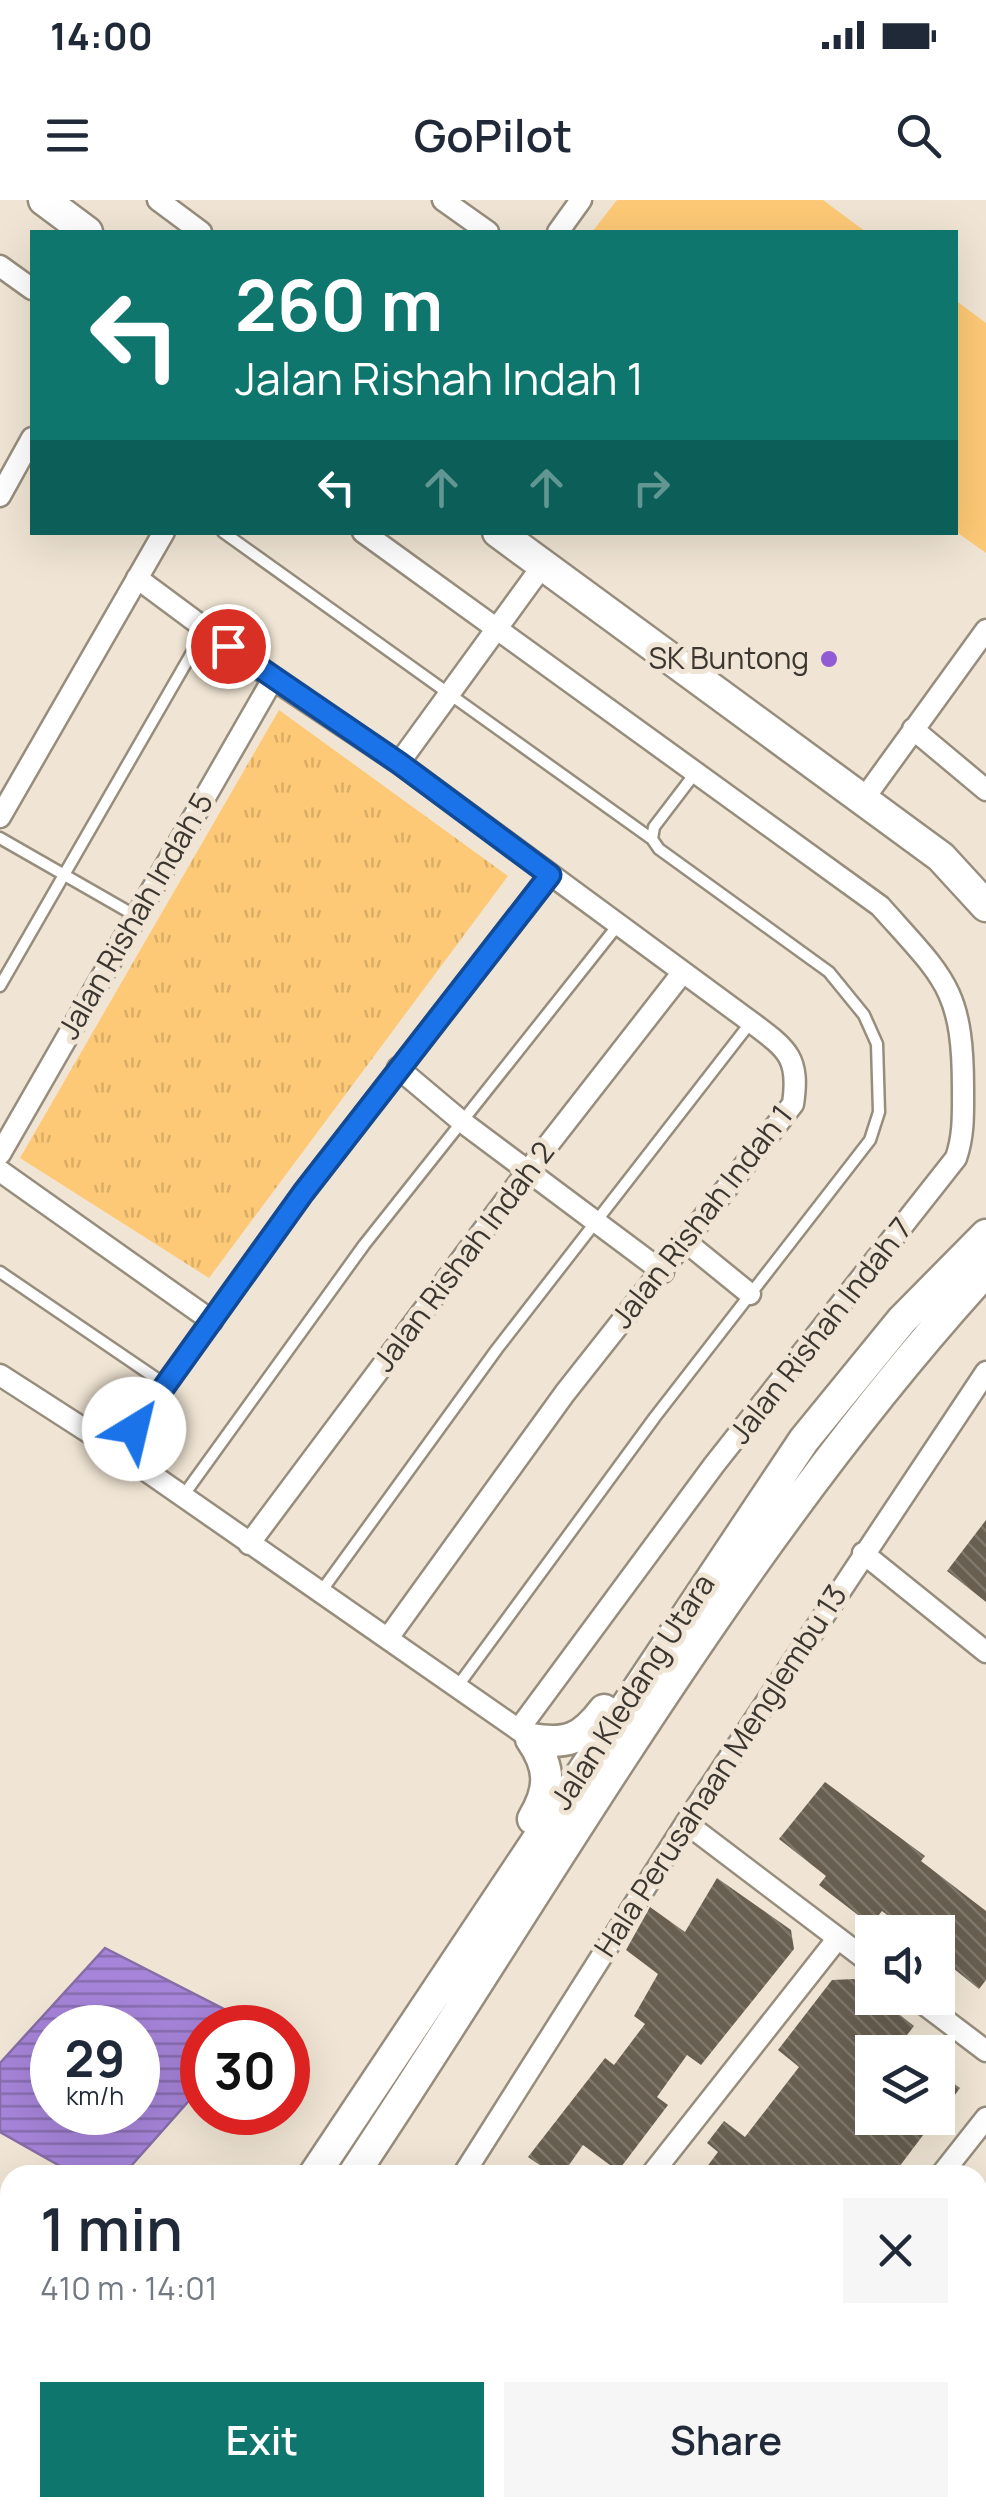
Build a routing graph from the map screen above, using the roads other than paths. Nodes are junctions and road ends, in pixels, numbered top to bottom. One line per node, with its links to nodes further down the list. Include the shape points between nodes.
1 (44, 200): 5 (main road)
2 (158, 200): 6 (street)
3 (443, 200): 7 (street)
4 (581, 200): 8 (street)
5 (85, 230)
6 (198, 230)
7 (485, 230)
8 (559, 230)
9 (0, 266): 10 (street)
10 (30, 288)
11 (30, 442): 12 (street)
12 (0, 496)
13 (162, 535): 18 (street)
14 (227, 535): 23 (lane)
15 (367, 535): 20 (street, Jalan Rishah Indah 7)
16 (502, 535): 17 (main road)
17 (543, 566): 20 (street); 28 (main road)
18 (137, 578): 19 (street, Jalan Rishah Indah 1); 29 (street)
19 (205, 630): 22 (street, Jalan Rishah Indah 1); 33 (lane)
20 (494, 630): 23 (street); 26 (street, Jalan Rishah Indah 7)
21 (986, 630): 24 (street)
22 (273, 679): 25 (street, Jalan Rishah Indah 1); 35 (street, Jalan Rishah Indah 5)
23 (448, 694): 25 (street); 31 (lane)
24 (913, 729): 27 (street); 28 (street)
25 (399, 763): 32 (street, Jalan Rishah Indah 1)
26 (697, 771): 31 (lane); 64 (street, Jalan Rishah Indah 7, via 880,906 940,972 962,1031 963,1139 956,1158 714,1466)
27 (986, 790)
28 (863, 800): 34 (main road, via 942,857)
29 (0, 817)
30 (0, 838): 33 (lane)
31 (652, 838): 50 (lane, via 828,972 864,1015 877,1044 878,1126)
32 (550, 875): 36 (street, Jalan Rishah Indah 1); 40 (street)
33 (64, 876): 35 (lane); 38 (lane)
34 (986, 906)
35 (136, 916): 42 (street, Jalan Rishah Indah 5)
36 (618, 925): 37 (street, Jalan Rishah Indah 1); 41 (lane)
37 (682, 972): 39 (street, Jalan Rishah Indah 1); 44 (street, Jalan Rishah Indah 2)
38 (0, 986)
39 (751, 1022): 45 (lane); 46 (street, Jalan Rishah Indah 1, via 784,1047 798,1072 793,1104)
40 (398, 1068): 41 (street); 51 (street)
41 (461, 1122): 44 (street); 56 (lane)
42 (0, 1154)
43 (0, 1171): 51 (street)
44 (526, 1172): 45 (street); 57 (street, Jalan Rishah Indah 2)
45 (596, 1222): 49 (street); 60 (lane)
46 (686, 1242): 49 (street, Jalan Rishah Indah 1); 50 (street)
47 (982, 1245): 59 (main road, Jalan Kledang Utara, via 902,1320 804,1440); 73 (main road, Jalan Kledang Utara, via 735,1591)
48 (0, 1272): 54 (lane)
49 (663, 1272): 61 (street, Jalan Rishah Indah 1, via 565,1393)
50 (750, 1294): 63 (lane)
51 (212, 1321): 54 (street)
52 (986, 1372): 58 (street, Hala Perusahaan Menglembu 13)
53 (0, 1375): 55 (street)
54 (166, 1386): 55 (street)
55 (118, 1451): 56 (street)
56 (182, 1497): 57 (street)
57 (250, 1544): 60 (street)
58 (863, 1553): 62 (street); 65 (street, Hala Perusahaan Menglembu 13)
59 (704, 1583): 64 (main road, via 650,1642 590,1728 568,1742); 69 (main road, Jalan Kledang Utara)
60 (320, 1594): 61 (street)
61 (388, 1638): 63 (street)
62 (986, 1652)
63 (457, 1687): 64 (street)
64 (525, 1734): 69 (main road, via 548,1774 546,1794 446,1953)
65 (686, 1823): 66 (street); 74 (street, Hala Perusahaan Menglembu 13)
66 (838, 1938): 67 (street); 75 (street)
67 (855, 1951)
68 (938, 2015): 70 (street)
69 (405, 2037): 72 (main road, Jalan Kledang Utara)
70 (986, 2051)
71 (986, 2118): 76 (street)
72 (321, 2165)
73 (361, 2165)
74 (469, 2165)
75 (659, 2165)
76 (949, 2165)

